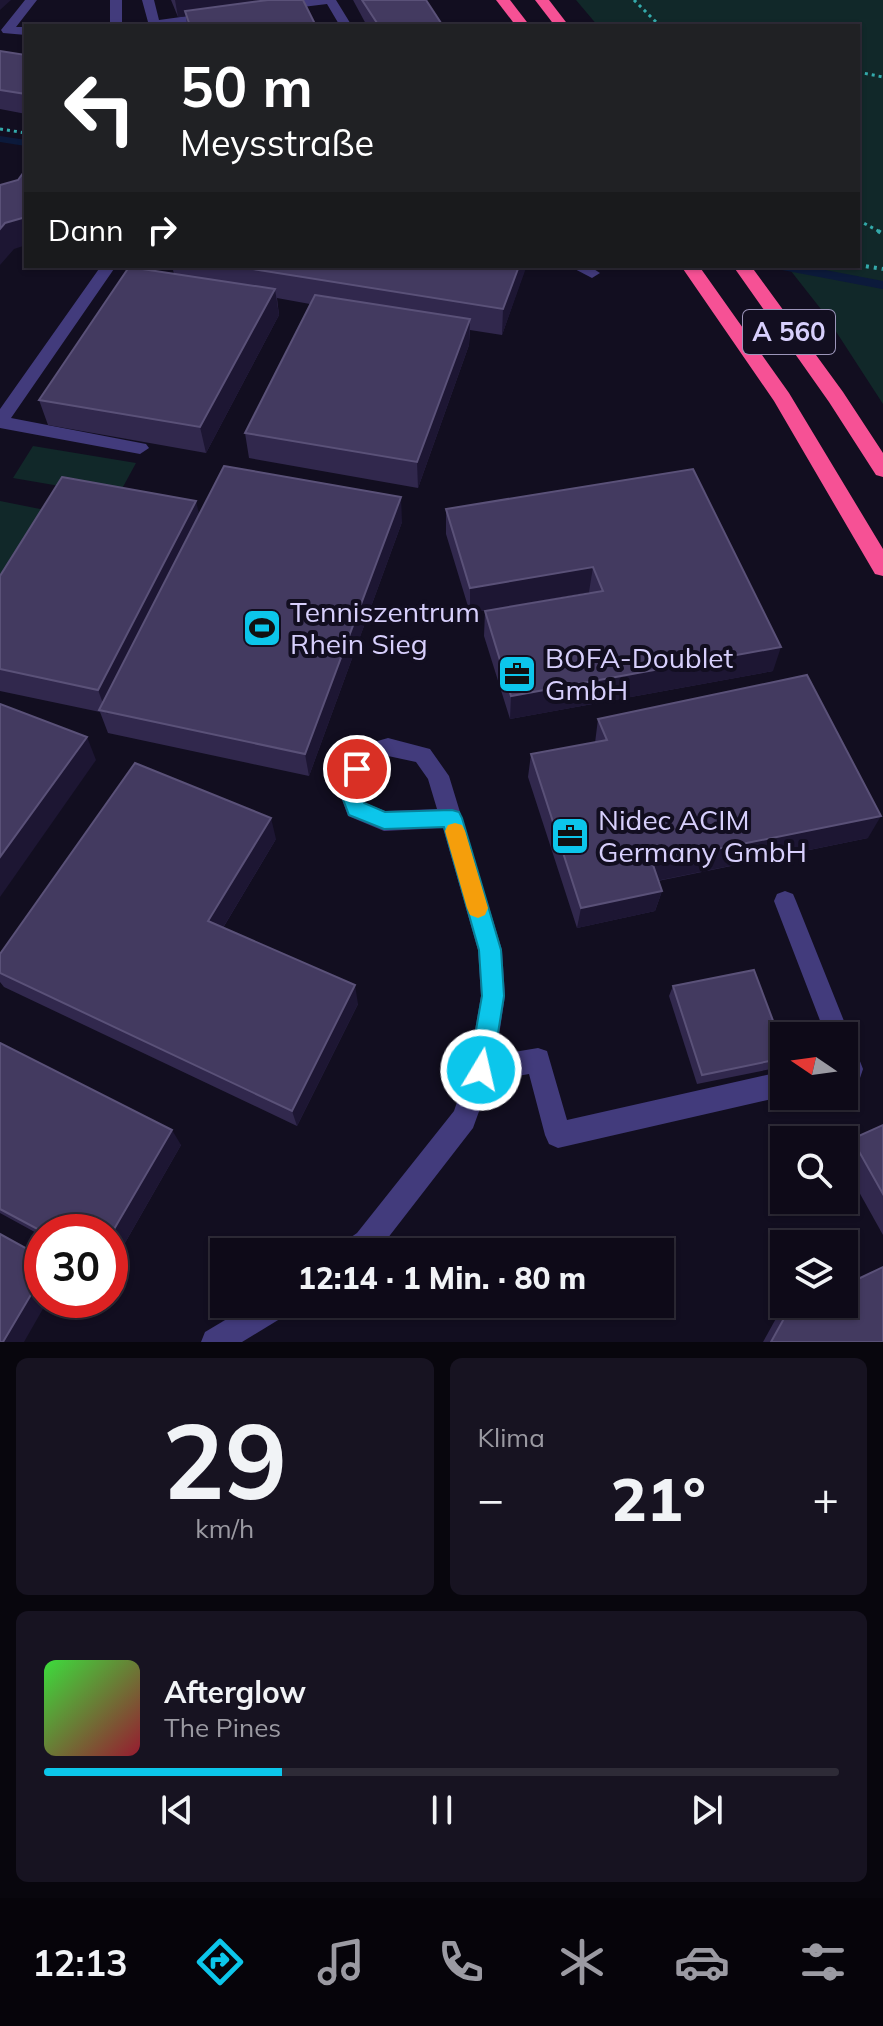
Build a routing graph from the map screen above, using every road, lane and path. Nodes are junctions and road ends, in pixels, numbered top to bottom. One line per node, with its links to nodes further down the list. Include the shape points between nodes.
1 (31, 0): 18 (street)
2 (116, 0): 10 (street)
3 (148, 0): 11 (street)
4 (330, 0): 8 (street); 13 (street)
5 (503, 0): 14 (highway)
6 (542, 0): 15 (highway)
7 (634, 0): 16 (path)
8 (270, 8)
9 (225, 15): 12 (street)
10 (116, 24)
11 (157, 24)
12 (164, 24)
13 (345, 24)
14 (521, 24)
15 (560, 24)
16 (658, 24)
17 (24, 31): 18 (street)
18 (4, 33)
19 (860, 72): 20 (path)
20 (883, 77)
21 (0, 129): 22 (path)
22 (24, 133)
23 (860, 221): 24 (path)
24 (883, 234)
25 (860, 265): 30 (path)
26 (107, 268): 32 (street)
27 (581, 268): 31 (street)
28 (691, 268): 35 (highway, A 560, via 782,398)
29 (743, 268): 34 (highway, A 560)
30 (883, 269)
31 (592, 273)
32 (0, 422): 33 (street)
33 (140, 448)
34 (883, 470)
35 (883, 568)
36 (452, 818): 36 (street, via 438,776 423,755 388,747 367,752 348,786 356,809 384,821); 39 (street, via 490,950 493,996)
37 (785, 901): 38 (street)
38 (833, 1022)
39 (481, 1070): 40 (street, via 538,1060 558,1135); 41 (street, via 464,1119)
40 (770, 1087)
41 (371, 1238)
42 (255, 1318): 43 (street)
43 (215, 1342)

